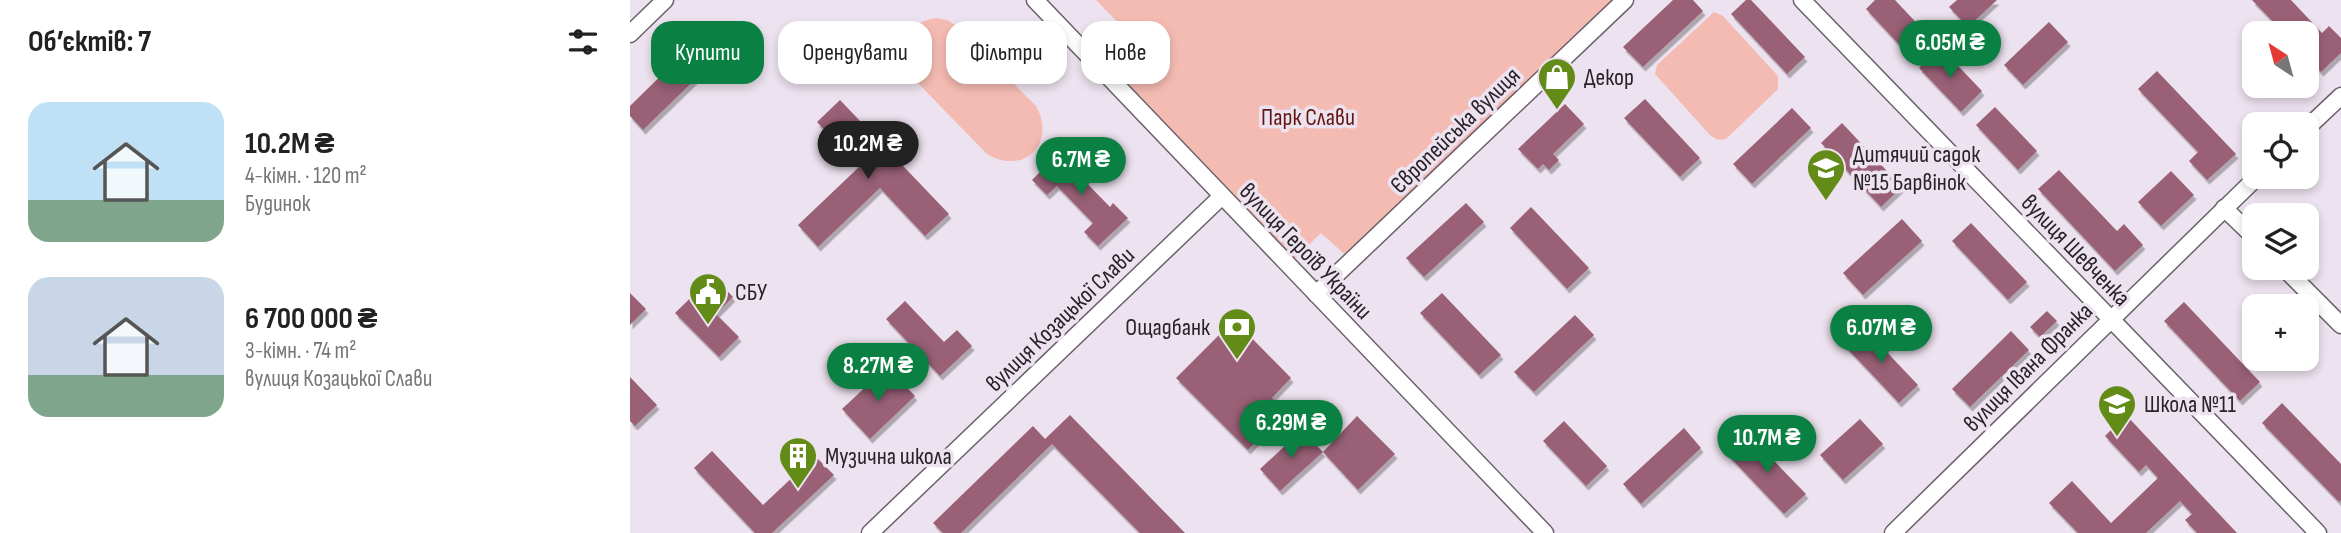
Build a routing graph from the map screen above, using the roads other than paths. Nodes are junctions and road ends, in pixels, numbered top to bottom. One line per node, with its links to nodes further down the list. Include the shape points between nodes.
1 (665, 0): 5 (street)
2 (1035, 0): 9 (street, вулиця Героїв України)
3 (1625, 0): 13 (street, Європейська вулиця)
4 (1801, 0): 14 (street, вулиця Шевченка)
5 (630, 34)
6 (2341, 96): 7 (street)
7 (2319, 117)
8 (2244, 189): 10 (street, вулиця Івана Франка)
9 (1222, 196): 13 (street, вулиця Героїв України); 16 (street, вулиця Козацької Слави)
10 (2224, 208): 11 (street); 14 (street, вулиця Івана Франка)
11 (2242, 225)
12 (2296, 280): 15 (street)
13 (1316, 294): 17 (street, вулиця Героїв України)
14 (2110, 318): 18 (street, вулиця Івана Франка); 19 (street, вулиця Шевченка)
15 (2341, 325)
16 (870, 533)
17 (1545, 533)
18 (1893, 533)
19 (2318, 533)

